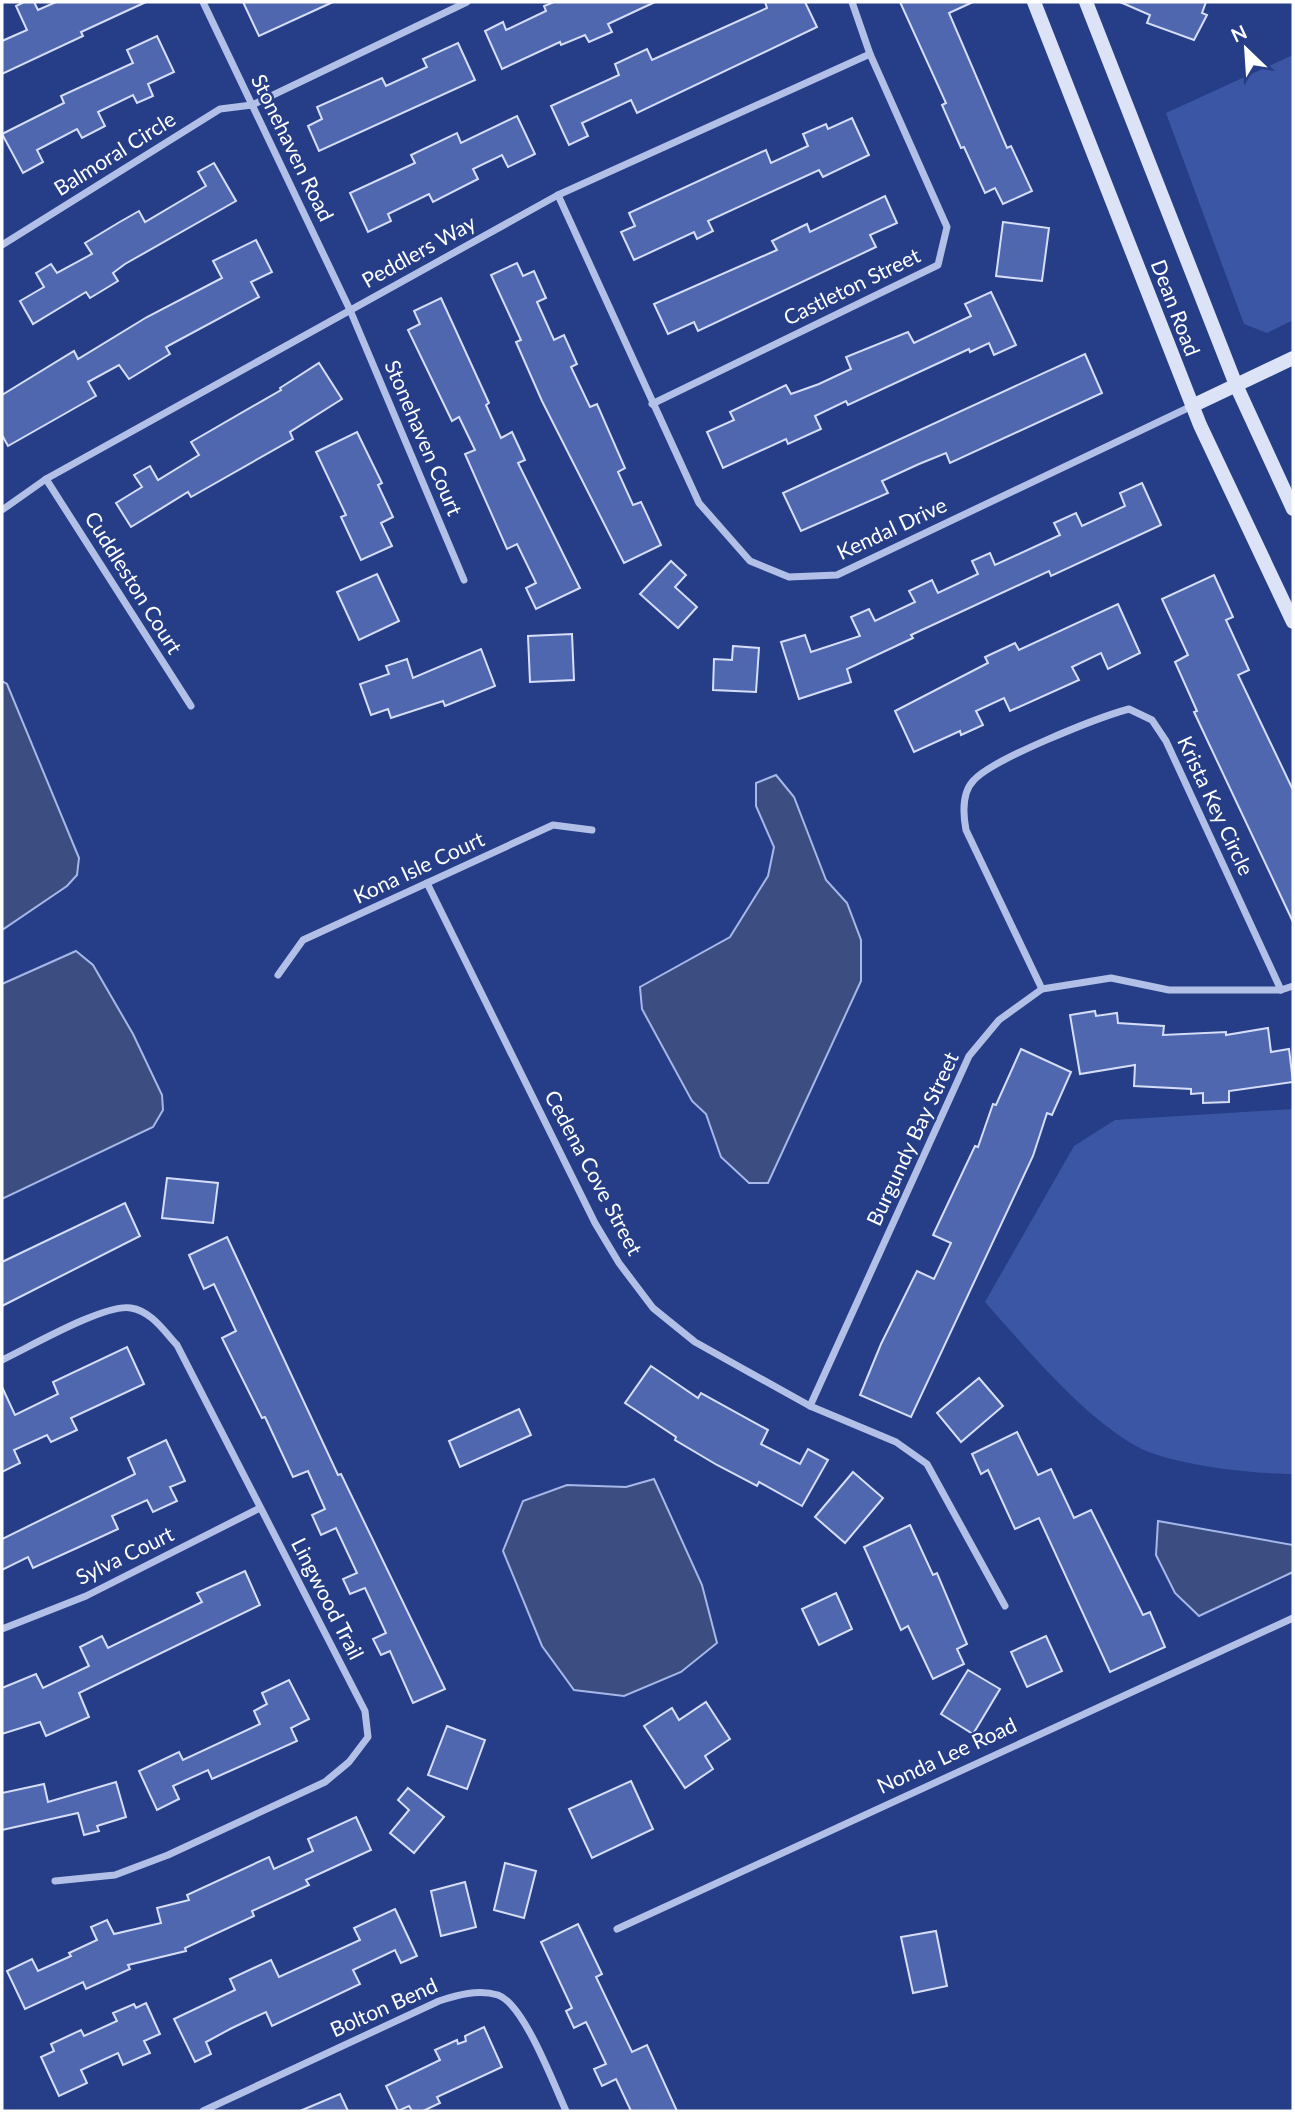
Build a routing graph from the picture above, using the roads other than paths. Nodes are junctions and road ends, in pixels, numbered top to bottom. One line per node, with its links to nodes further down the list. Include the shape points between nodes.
1 (203, 2): 7 (street, Stonehaven Road)
2 (467, 2): 7 (street, Balmoral Circle)
3 (852, 2): 6 (street)
4 (1034, 2): 14 (main road, Dean Road)
5 (1086, 2): 12 (main road, Dean Road)
6 (870, 54): 8 (street, Peddlers Way); 13 (street, Castleton Street, via 947,227 938,265)
7 (252, 105): 9 (street, Balmoral Circle, via 220,109); 10 (street, Stonehaven Road)
8 (558, 195): 10 (street, Peddlers Way); 13 (street, Kendal Drive)
9 (2, 245)
10 (350, 310): 15 (street, Peddlers Way); 18 (street, Stonehaven Court)
11 (1293, 358): 12 (main road)
12 (1236, 385): 14 (main road); 16 (main road, Dean Road)
13 (652, 404): 14 (street, Kendal Drive, via 699,503 750,561 789,577 837,575)
14 (1192, 407): 19 (main road, Dean Road)
15 (46, 479): 17 (street, Peddlers Way); 20 (street, Cuddleston Court)
16 (1293, 509)
17 (2, 510)
18 (464, 580)
19 (1293, 622)
20 (191, 706)
21 (592, 830): 22 (street, Kona Isle Court, via 553,825)
22 (427, 883): 23 (street, Kona Isle Court, via 303,940); 28 (street, Cedena Cove Street, via 619,1263 653,1308 695,1342)
23 (278, 975)
24 (1293, 986): 26 (street, Burgundy Bay Street)
25 (1042, 989): 26 (street, Burgundy Bay Street, via 1111,978 1169,990); 26 (street, Krista Key Circle, via 967,831 962,807 972,781 992,766 1105,715 1129,709 1152,720 1166,741); 28 (street, Burgundy Bay Street, via 999,1020 969,1056)
26 (1281, 990)
27 (2, 1360): 29 (street, Lingwood Trail, via 102,1312 131,1308 152,1318 177,1345)
28 (810, 1406): 30 (street, Cedena Cove Street, via 896,1442 927,1464)
29 (260, 1508): 32 (street, Sylva Court, via 86,1596); 33 (street, Lingwood Trail, via 365,1711 368,1737 349,1762 325,1782 168,1855 114,1875)
30 (1005, 1606)
31 (1293, 1618): 34 (street, Nonda Lee Road)
32 (2, 1629)
33 (55, 1881)
34 (617, 1929)
35 (203, 2111): 36 (street, Bolton Bend, via 465,1993 499,1996 518,2011)
36 (566, 2111)

